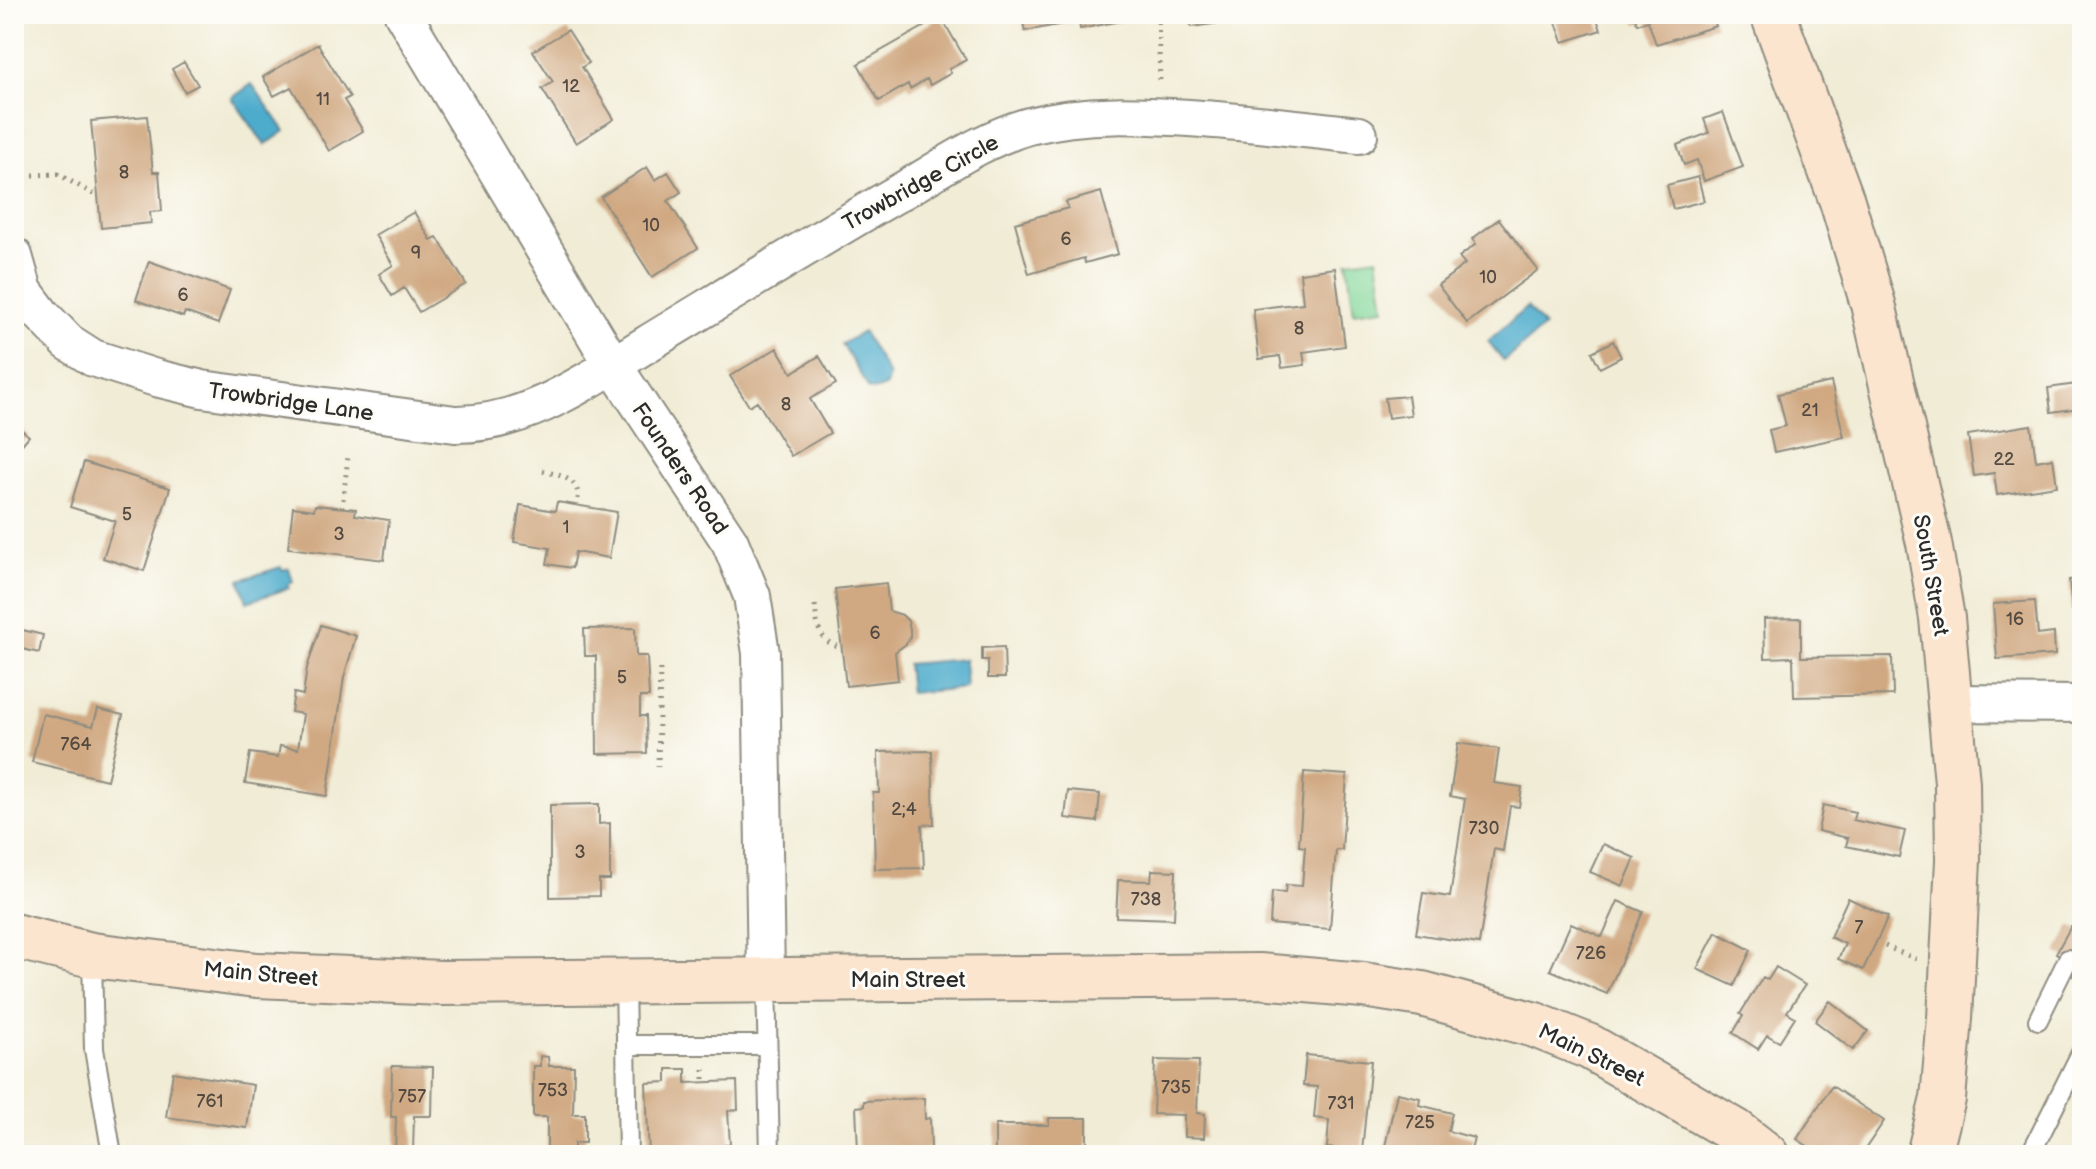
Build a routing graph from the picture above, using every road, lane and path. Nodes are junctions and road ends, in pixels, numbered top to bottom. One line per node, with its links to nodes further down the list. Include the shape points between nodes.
1 (403, 14): 11 (street, Founders Road)
2 (1158, 14): 6 (path)
3 (1773, 14): 19 (main road, South Street, via 1842,201 1873,304 1929,543)
4 (2076, 14): 5 (path)
5 (2082, 16)
6 (1161, 91)
7 (1359, 135): 11 (street, Trowbridge Circle, via 1150,115 1064,118 1026,127 948,163)
8 (33, 175): 9 (path, via 58,174)
9 (98, 197)
10 (14, 256): 11 (street, Trowbridge Lane, via 24,291 68,342 93,358 202,389 477,425 506,419)
11 (613, 365): 27 (street, Founders Road, via 730,542 752,596 761,653)
12 (348, 457): 15 (path)
13 (543, 471): 14 (path, via 576,485)
14 (577, 505)
15 (342, 508)
16 (815, 605): 17 (path, via 820,633 829,644)
17 (842, 648)
18 (660, 665): 21 (path)
19 (1951, 703): 20 (street); 37 (main road, South Street, via 1958,860 1951,1004 1943,1099)
20 (2082, 704)
21 (658, 767)
22 (14, 936): 24 (main road, Main Street)
23 (1885, 946): 26 (path)
24 (92, 955): 28 (main road, Main Street, via 257,975 442,983); 33 (lane, via 94,1049)
25 (2068, 959): 29 (lane)
26 (1924, 963)
27 (766, 980): 28 (main road, Main Street); 31 (lane); 36 (main road, Main Street, via 1259,976 1422,994 1535,1025 1590,1047 1735,1131)
28 (625, 981): 30 (lane)
29 (2038, 1020)
30 (626, 1045): 31 (lane); 34 (lane)
31 (767, 1045): 35 (lane)
32 (2082, 1051): 38 (lane)
33 (112, 1155)
34 (628, 1155)
35 (770, 1155)
36 (1766, 1155)
37 (1929, 1155)
38 (2030, 1155)

